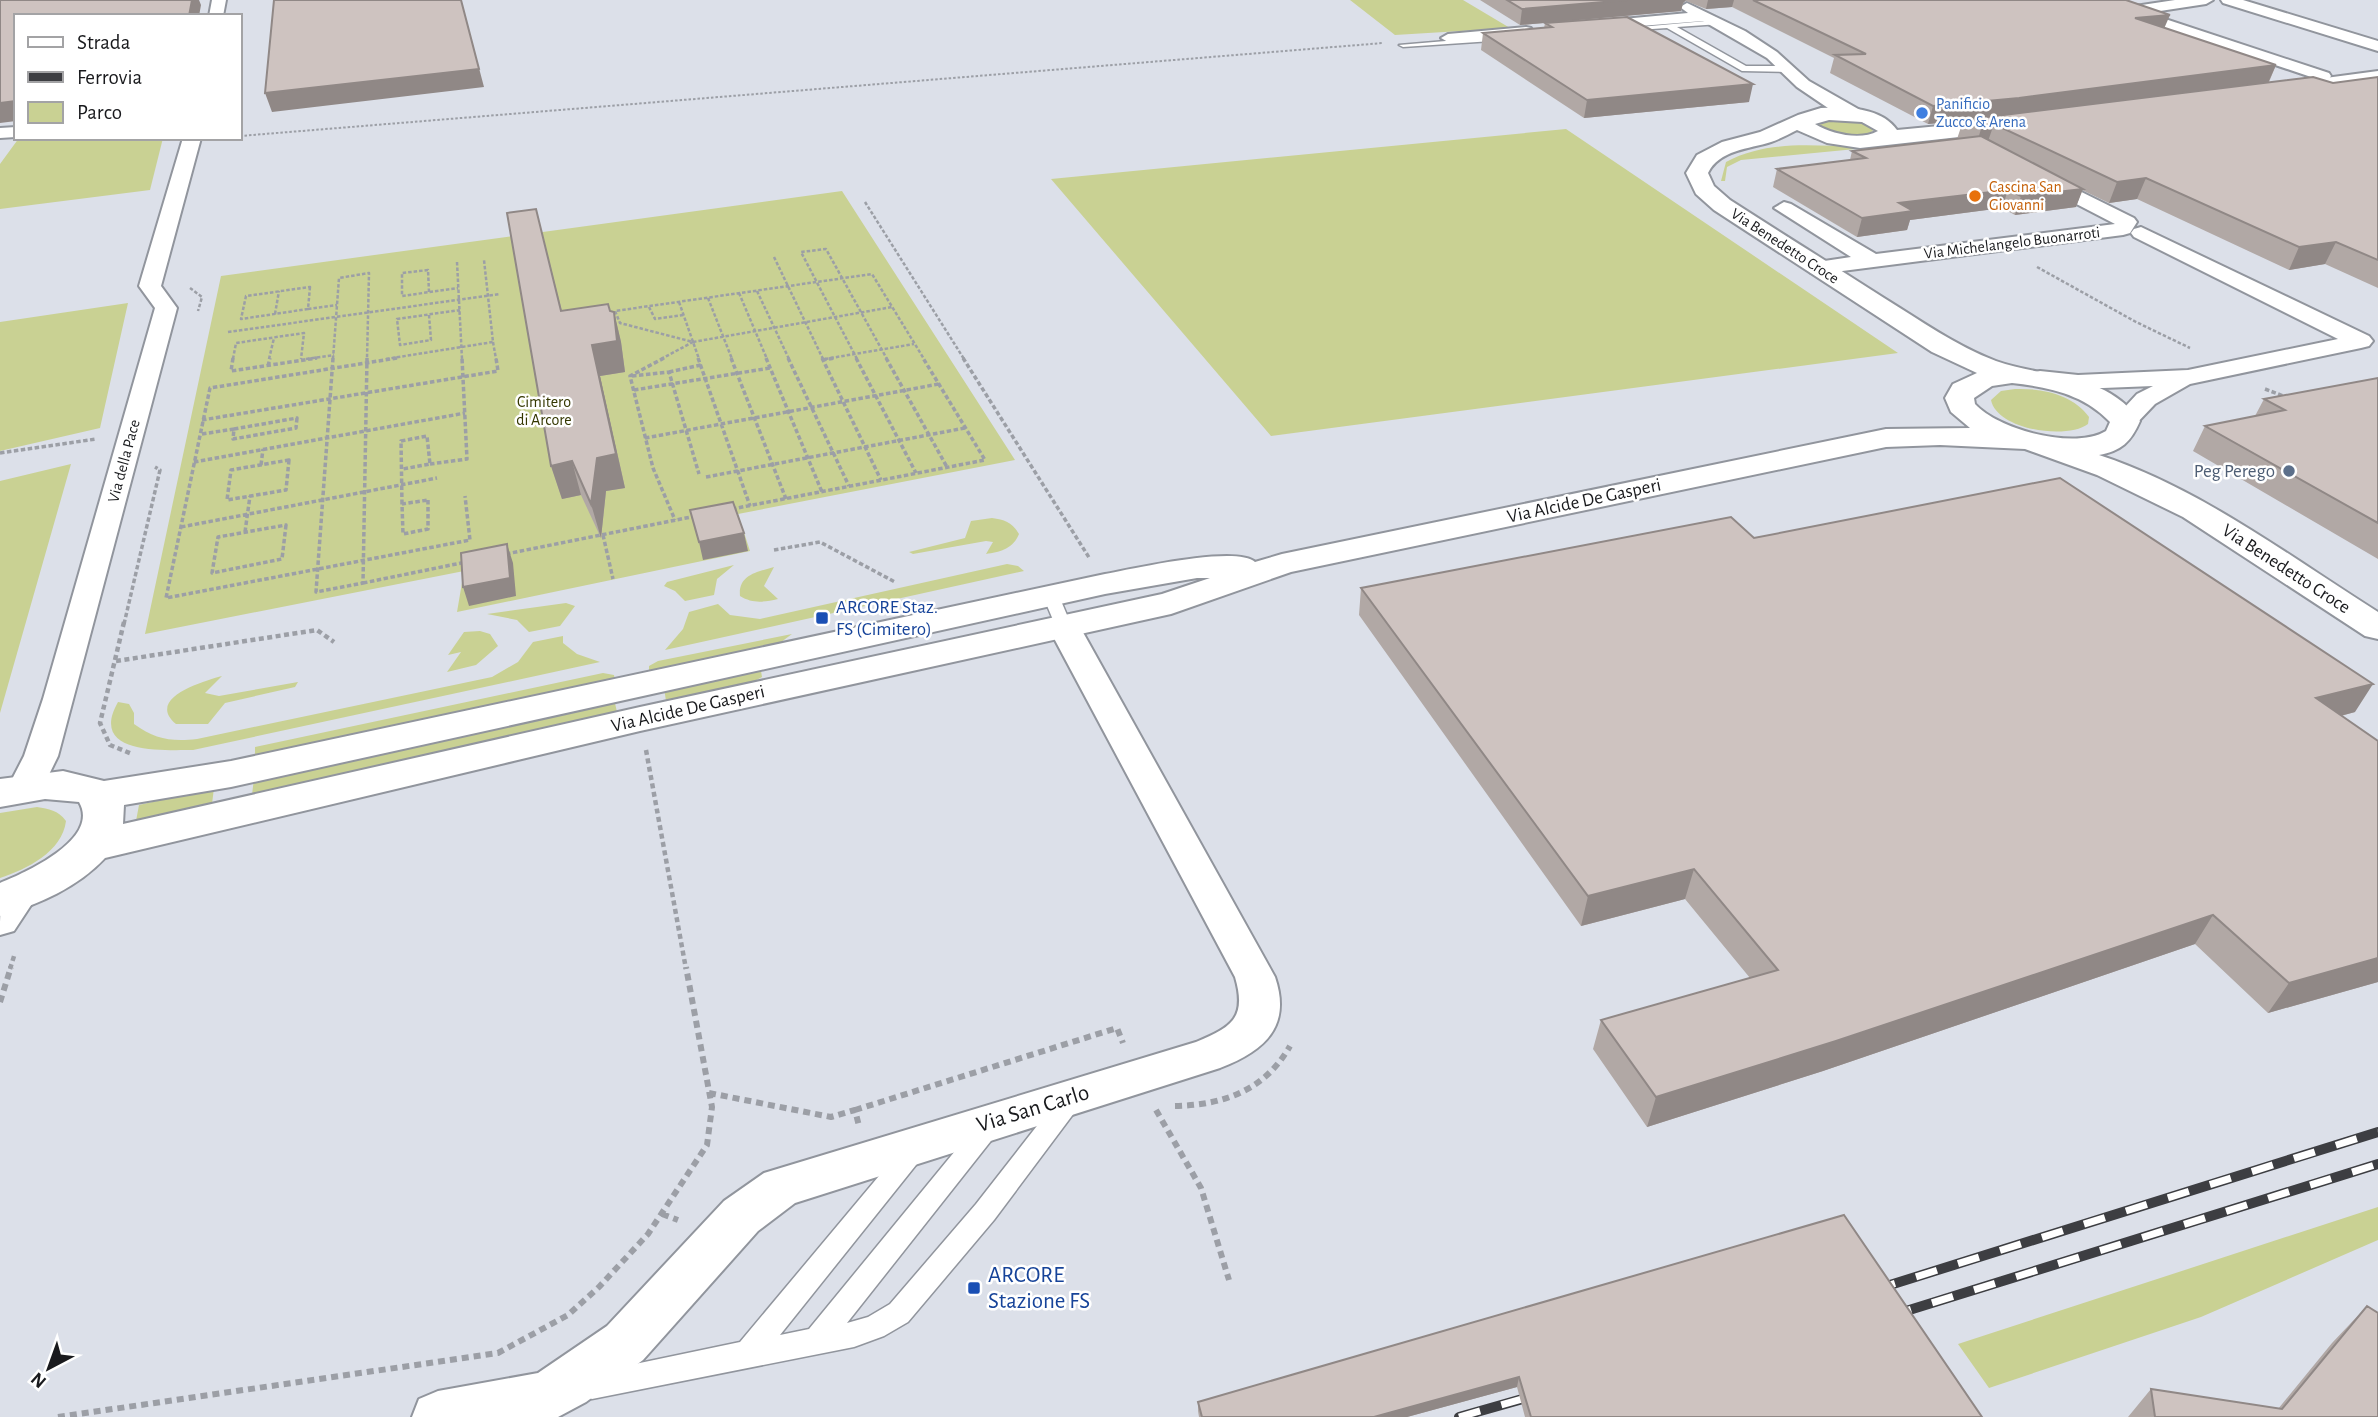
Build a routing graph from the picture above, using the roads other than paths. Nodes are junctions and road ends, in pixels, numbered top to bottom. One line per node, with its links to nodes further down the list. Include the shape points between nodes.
1 (1672, 0): 4 (street)
2 (2206, 0): 13 (street, via 2140,9 2140,15)
3 (2228, 0): 10 (street)
4 (1711, 19): 5 (lane); 6 (street); 11 (street)
5 (1669, 26): 6 (lane); 11 (lane, via 1745,69)
6 (1572, 30)
7 (1539, 33): 8 (street); 9 (lane)
8 (1448, 38)
9 (1403, 45)
10 (2378, 46)
11 (1787, 69): 14 (street)
12 (2376, 74): 13 (street); 15 (street)
13 (2323, 76): 15 (street, via 2323,80); 15 (street, via 2264,88)
14 (1803, 84): 16 (street, via 1810,95); 17 (street)
15 (2301, 87)
16 (1807, 119): 17 (street, Via Benedetto Croce, via 1836,114); 22 (street, via 1803,124 1810,131); 23 (street, Via Benedetto Croce)
17 (1868, 119): 19 (street, Via Benedetto Croce); 20 (street, via 1888,129)
18 (2038, 122): 19 (street)
19 (1988, 128): 20 (street, Via Benedetto Croce)
20 (1882, 138): 22 (street, Via Benedetto Croce)
21 (191, 140): 40 (street, Via della Pace, via 150,286 166,308 59,699 41,756)
22 (1845, 140): 23 (street, Via Benedetto Croce)
23 (1753, 141): 28 (street, Via Benedetto Croce, via 1729,146 1704,159 1697,173 1704,189)
24 (2021, 168): 27 (street, Via Michelangelo Buonarroti, via 2127,222 2123,229)
25 (1784, 208): 27 (street)
26 (2141, 233): 31 (street, via 2361,341)
27 (1872, 261): 28 (street, Via Michelangelo Buonarroti)
28 (1819, 268): 29 (street, Via Benedetto Croce)
29 (1942, 346): 30 (street, Via Benedetto Croce, via 1984,366); 32 (street, Via Benedetto Croce, via 1956,368)
30 (2026, 377): 31 (street, via 2078,382); 32 (street, via 1976,380); 33 (street, Via Benedetto Croce, via 2067,384 2101,398 2114,407)
31 (2188, 377): 33 (street, via 2146,399)
32 (1961, 391): 34 (street, Via Alcide De Gasperi, via 1935,418); 35 (street, Via Benedetto Croce, via 1962,406 1983,424)
33 (2125, 427): 35 (street, via 2118,439 2101,446); 36 (street, Via Benedetto Croce, via 2149,467)
34 (1886, 438): 35 (street, Via Alcide De Gasperi); 37 (street, Via Alcide De Gasperi)
35 (2030, 442): 36 (street, Via Benedetto Croce, via 2108,468)
36 (2194, 510): 39 (street, Via Benedetto Croce)
37 (1282, 564): 38 (street, Via Alcide De Gasperi, via 1171,603); 38 (street, Via Alcide De Gasperi, via 1197,568 1105,584)
38 (1058, 611): 41 (street, Via Alcide De Gasperi, via 230,774); 42 (street, Via Alcide De Gasperi, via 640,719); 44 (street, Via San Carlo, via 1255,977 1262,1007 1248,1035 1228,1048)
39 (2378, 628)
40 (13, 790): 41 (street, via 56,784 80,787)
41 (97, 796): 42 (street, via 105,810)
42 (91, 846): 43 (street, via 61,872)
43 (7, 905)
44 (1072, 1097): 45 (street, Via San Carlo); 47 (lane, via 985,1212 900,1313 875,1327)
45 (993, 1122): 46 (street, Via San Carlo); 47 (lane)
46 (920, 1143): 48 (lane); 49 (street, Via San Carlo, via 780,1187 741,1216 625,1343)
47 (815, 1342): 48 (lane)
48 (747, 1353): 49 (lane)
49 (544, 1397): 50 (street, Via San Carlo)
50 (439, 1417)

